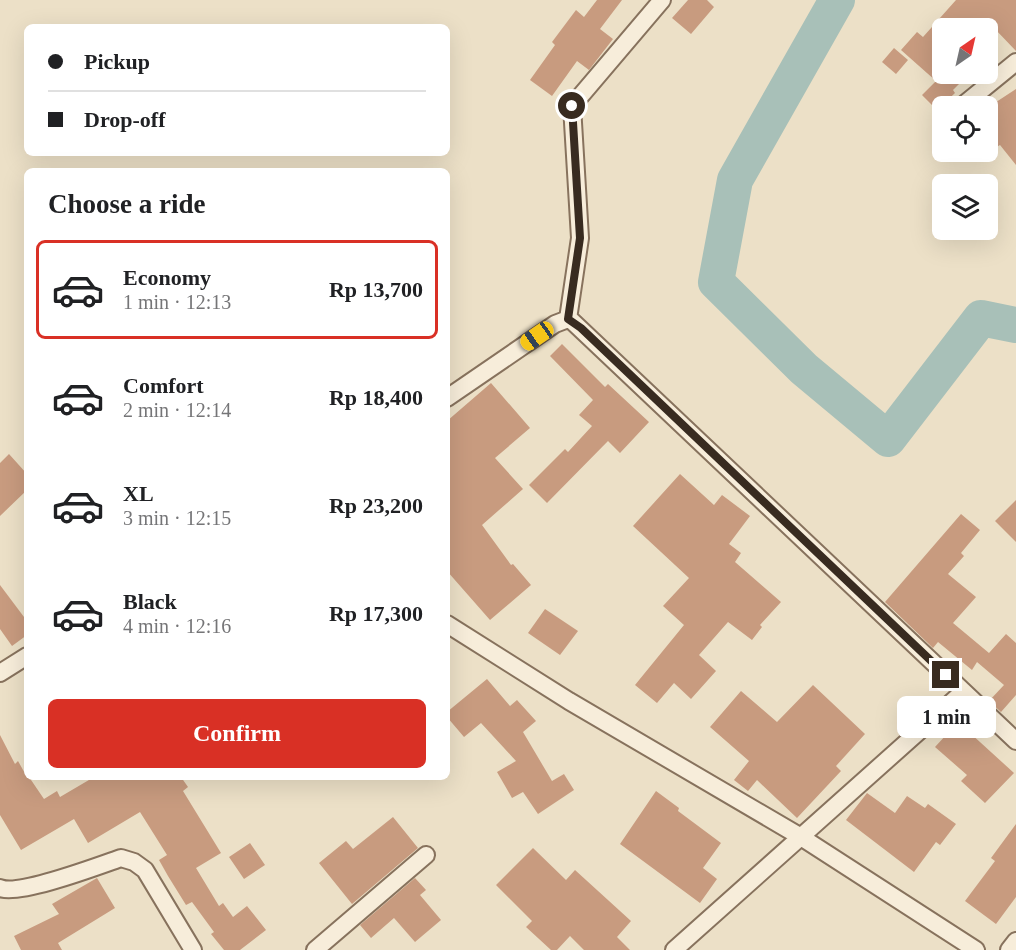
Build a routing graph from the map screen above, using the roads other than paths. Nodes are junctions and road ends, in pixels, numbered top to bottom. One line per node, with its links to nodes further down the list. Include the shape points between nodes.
1 (662, 0): 4 (street, via 572,106 580,238)
2 (1016, 62): 3 (street)
3 (974, 96)
4 (568, 319): 5 (street); 9 (street)
5 (450, 396)
6 (450, 626): 11 (street)
7 (24, 658): 8 (street)
8 (0, 673)
9 (963, 692): 10 (street); 11 (street)
10 (1016, 741)
11 (801, 837): 17 (street); 18 (street)
12 (426, 855): 16 (street)
13 (0, 888): 15 (street, via 7,891 41,884 121,858 134,862 145,870)
14 (1016, 941): 19 (street)
15 (193, 950)
16 (315, 950)
17 (674, 950)
18 (976, 950)
19 (1009, 950)

